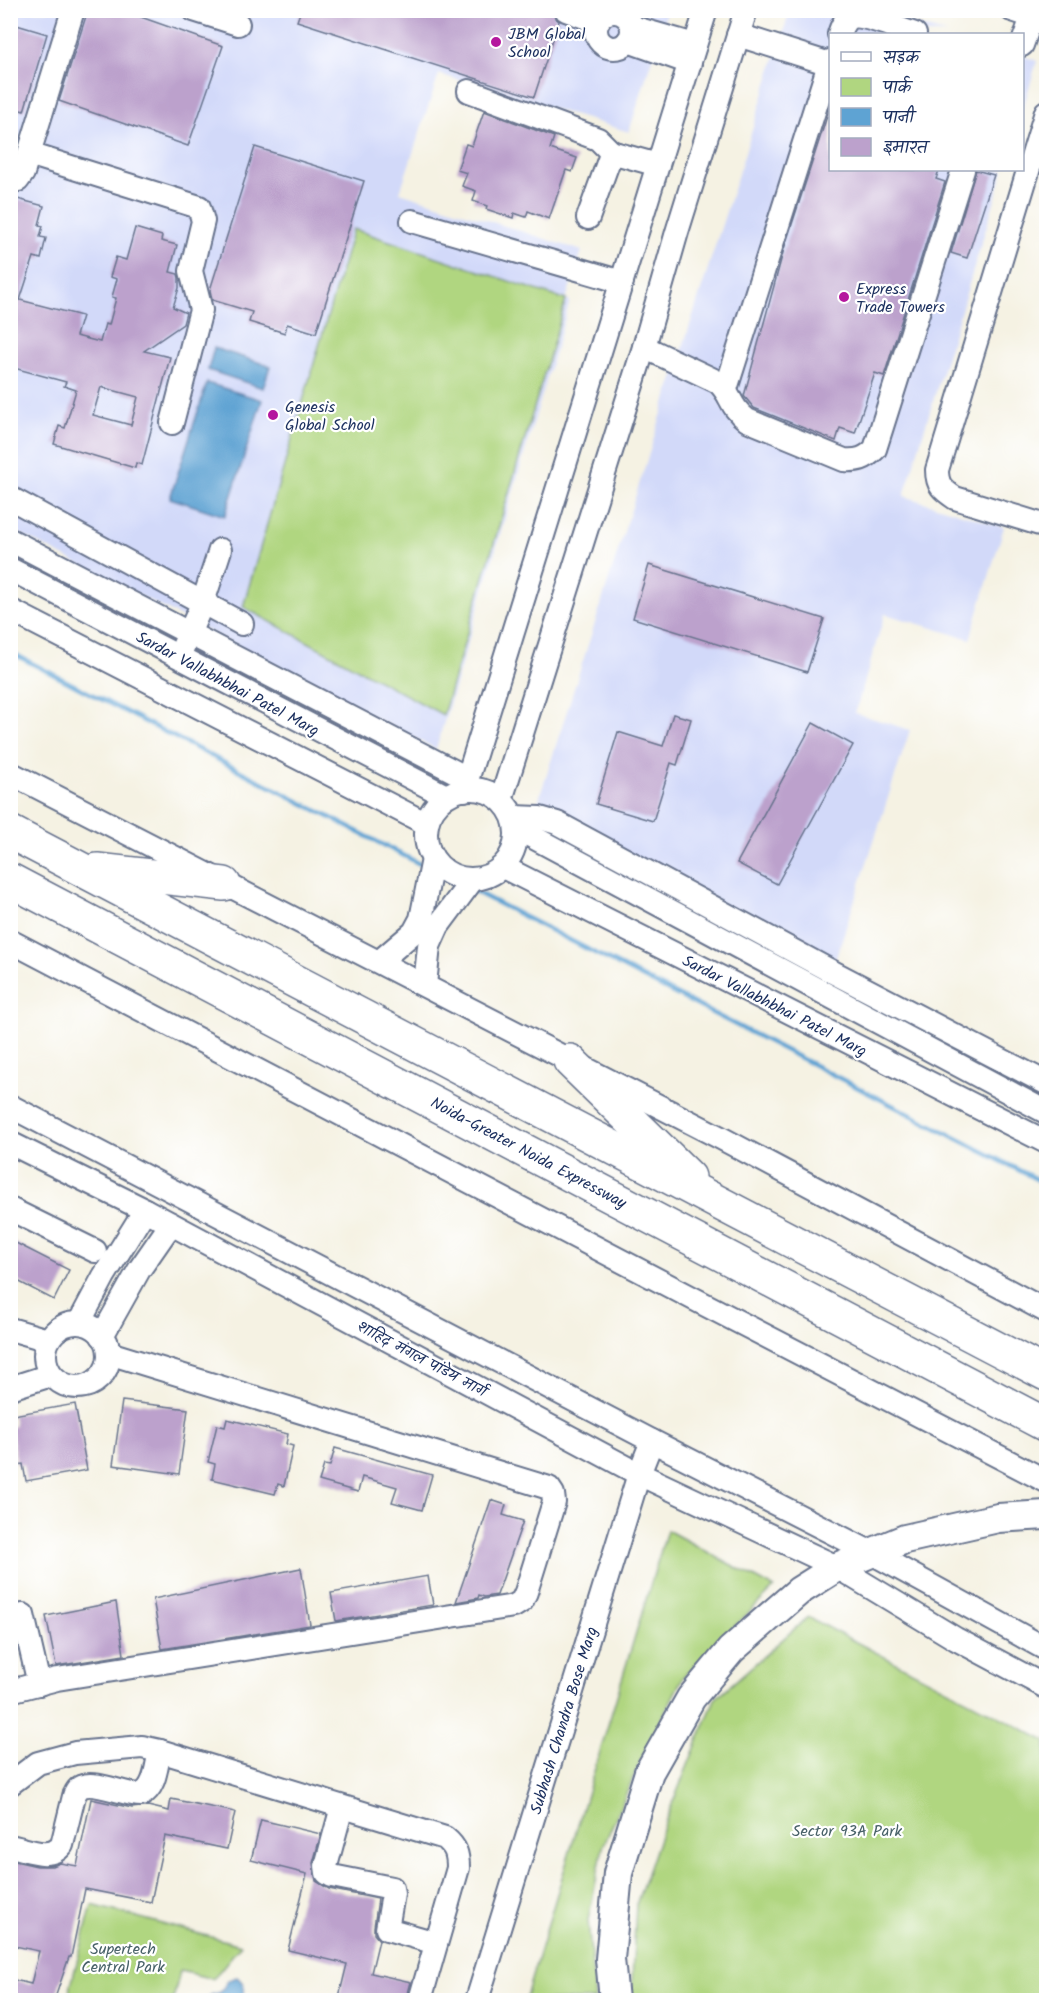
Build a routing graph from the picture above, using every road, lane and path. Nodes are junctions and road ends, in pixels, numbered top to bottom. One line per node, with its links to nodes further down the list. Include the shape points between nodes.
1 (72, 10): 20 (street)
2 (194, 10): 9 (street)
3 (566, 10): 7 (street)
4 (706, 10): 14 (street)
5 (746, 10): 12 (street)
6 (1030, 16): 13 (street)
7 (598, 22): 8 (street, via 607,13); 8 (street, via 596,34 604,45 616,48)
8 (624, 23): 14 (street)
9 (238, 24)
10 (839, 33): 11 (street, via 846,19 853,16)
11 (912, 33)
12 (738, 35): 15 (street); 27 (street)
13 (1024, 41)
14 (692, 54): 21 (street)
15 (829, 62)
16 (829, 65): 28 (street)
17 (469, 92): 19 (street, via 598,138)
18 (1047, 111): 31 (street, via 937,480 942,490 955,498)
19 (611, 152): 21 (street); 24 (street)
20 (29, 153): 23 (street, via 23,173 18,180); 29 (street, via 199,207 203,221 191,270 201,310)
21 (658, 165): 26 (street)
22 (963, 171): 28 (street, via 875,449 867,458 844,460 747,420 736,412)
23 (10, 181)
24 (588, 218)
25 (412, 221): 26 (street)
26 (622, 282): 41 (street)
27 (644, 347): 28 (street); 42 (street)
28 (726, 389)
29 (172, 423)
30 (10, 498): 35 (street)
31 (1047, 526)
32 (10, 540): 38 (street)
33 (220, 550): 35 (street)
34 (10, 569): 39 (street, Sardar Vallabhbhai Patel Marg)
35 (202, 603): 37 (street); 38 (street)
36 (10, 610): 43 (street, Sardar Vallabhbhai Patel Marg)
37 (242, 624)
38 (189, 634): 39 (street); 41 (street)
39 (178, 657): 41 (street, Sardar Vallabhbhai Patel Marg)
40 (10, 773): 50 (street)
41 (459, 788): 42 (street, Sardar Vallabhbhai Patel Marg, via 483,790); 43 (street, via 434,808)
42 (510, 815): 47 (street, via 514,849); 53 (street, Sardar Vallabhbhai Patel Marg, via 556,823)
43 (427, 824): 45 (street, via 426,842)
44 (10, 832): 46 (highway)
45 (433, 859): 48 (street, via 458,877); 52 (street, via 421,919 414,932)
46 (78, 867): 50 (highway); 61 (highway)
47 (503, 867): 48 (street, via 489,876); 59 (street, Sardar Vallabhbhai Patel Marg)
48 (473, 879): 54 (street, via 444,917 429,946)
49 (10, 880): 75 (highway, Noida-Greater Noida Expressway)
50 (224, 884): 52 (street)
51 (10, 941): 78 (street)
52 (380, 961): 54 (street)
53 (821, 978): 56 (street); 58 (street, Sardar Vallabhbhai Patel Marg)
54 (425, 985): 55 (street)
55 (570, 1061): 61 (highway); 67 (street)
56 (1047, 1083)
57 (10, 1106): 76 (street)
58 (1047, 1112)
59 (1047, 1142)
60 (10, 1143): 63 (street, शाहिद मंगल पांडेय मार्ग)
61 (714, 1201): 72 (highway)
62 (10, 1209): 65 (street)
63 (145, 1210): 64 (street, शाहिद मंगल पांडेय मार्ग); 65 (street)
64 (171, 1224): 66 (street); 77 (street, शाहिद मंगल पांडेय मार्ग)
65 (101, 1260): 66 (street); 68 (street)
66 (133, 1281): 71 (street)
67 (1047, 1311)
68 (79, 1323): 70 (street, via 61,1327); 71 (street, via 88,1325)
69 (10, 1329): 70 (street)
70 (48, 1340): 73 (street, via 45,1358)
71 (105, 1344): 73 (street, via 105,1370 92,1383 74,1387); 84 (street, via 549,1488 554,1502 526,1592 514,1606)
72 (1047, 1374)
73 (51, 1375): 74 (street)
74 (10, 1388)
75 (1047, 1425)
76 (652, 1441): 77 (street, Subhash Chandra Bose Marg); 80 (street)
77 (639, 1474): 81 (street, शाहिद मंगल पांडेय मार्ग); 93 (street, Subhash Chandra Bose Marg)
78 (1047, 1480)
79 (1047, 1515): 80 (main road, via 998,1518 953,1527)
80 (870, 1552): 81 (main road); 83 (street)
81 (837, 1567): 85 (street, शाहिद मंगल पांडेय मार्ग, via 956,1639); 94 (main road, via 799,1591 731,1650 691,1698 649,1772 618,1873 610,1959)
82 (23, 1615): 84 (street)
83 (1047, 1649)
84 (39, 1684): 86 (street)
85 (1047, 1687)
86 (10, 1691)
87 (160, 1751): 88 (street, via 116,1748 57,1757 38,1763); 89 (street); 90 (street, via 152,1784 141,1795 91,1785 77,1790 58,1851 50,1854)
88 (10, 1784)
89 (342, 1807): 91 (street, via 444,1838 454,1845 458,1868); 91 (street, via 327,1873 392,1888 387,1929)
90 (10, 1846)
91 (436, 1943): 92 (street)
92 (420, 2001)
93 (477, 2001)
94 (614, 2001)

